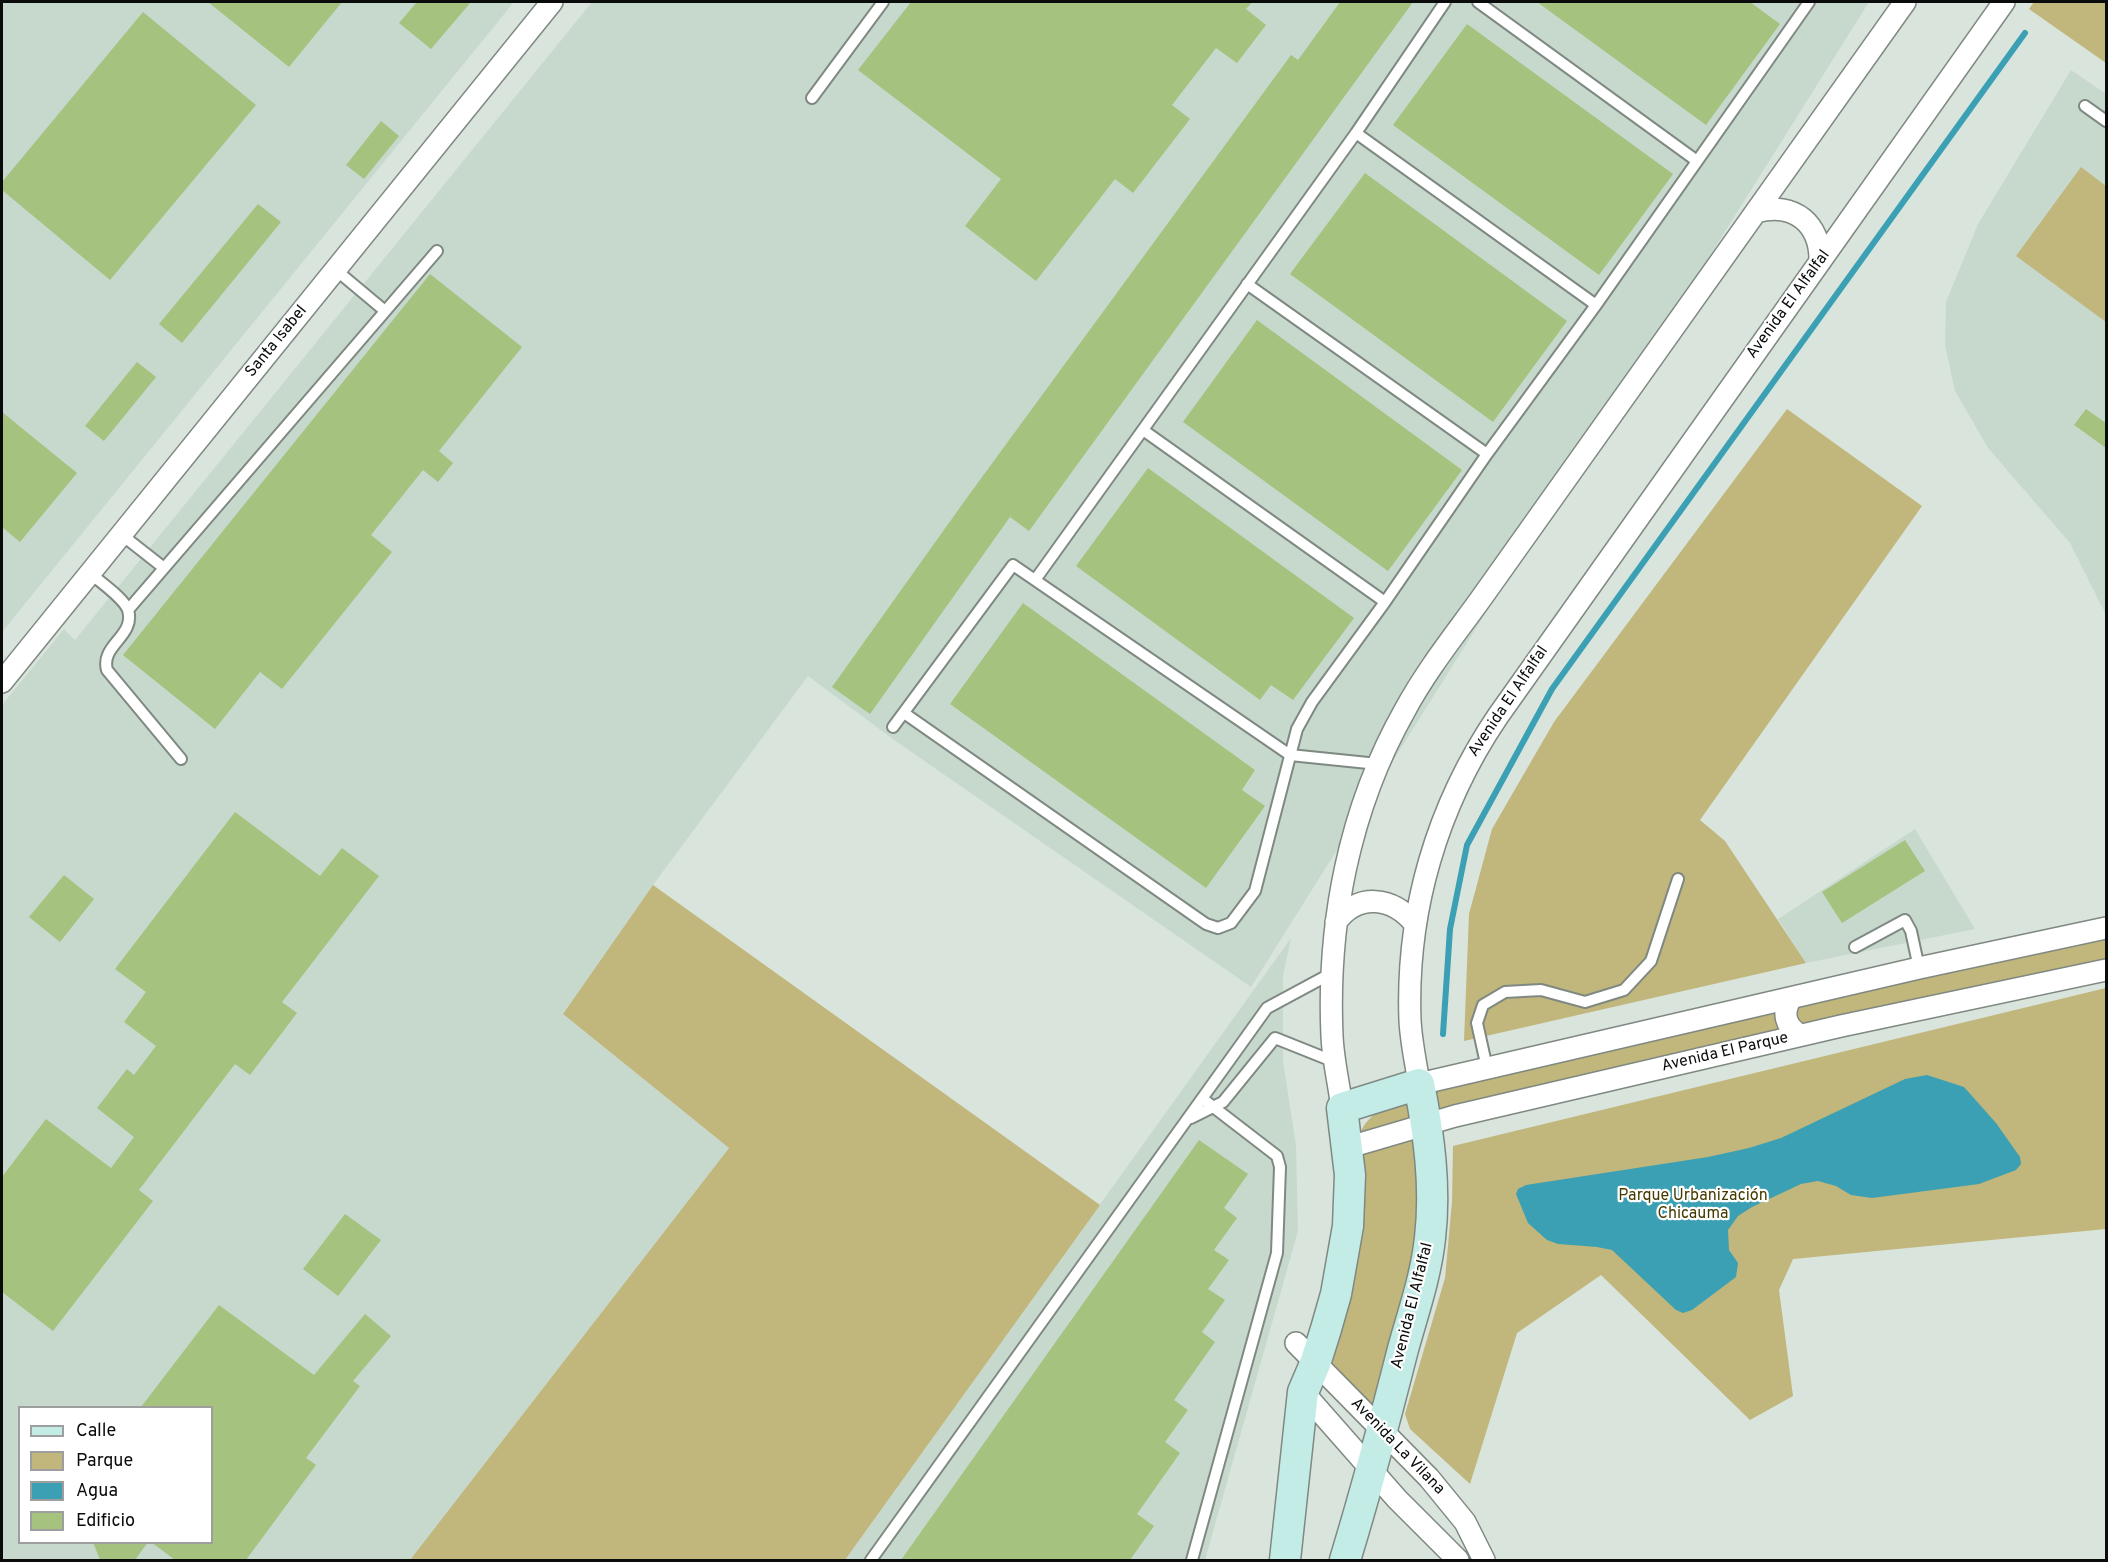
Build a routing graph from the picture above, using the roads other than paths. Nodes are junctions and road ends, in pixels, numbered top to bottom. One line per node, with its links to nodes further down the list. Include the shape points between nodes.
1 (552, 2): 16 (street, Santa Isabel)
2 (884, 2): 8 (lane)
3 (1445, 2): 11 (lane)
4 (1478, 2): 12 (lane)
5 (1905, 2): 13 (street)
6 (2004, 2): 15 (street, Avenida El Alfalfal)
7 (1805, 3): 12 (lane)
8 (812, 98)
9 (2085, 106): 10 (lane)
10 (2106, 121)
11 (1356, 133): 17 (lane); 18 (lane)
12 (1697, 161): 18 (lane)
13 (1756, 212): 15 (street, via 1779,209 1800,216 1815,231); 33 (street, via 1414,693)
14 (437, 251): 19 (lane)
15 (1820, 262): 36 (street, Avenida El Alfalfal, via 1486,733 1444,817 1425,874)
16 (336, 270): 19 (lane); 22 (street, Santa Isabel)
17 (1247, 284): 20 (lane); 21 (lane)
18 (1596, 305): 21 (lane)
19 (386, 311): 23 (lane)
20 (1143, 430): 25 (lane); 26 (lane)
21 (1487, 454): 26 (lane)
22 (122, 535): 23 (lane); 24 (street, Santa Isabel)
23 (164, 568): 27 (lane)
24 (90, 573): 27 (lane); 28 (street, Santa Isabel)
25 (1035, 580): 29 (lane, via 1013,565); 31 (lane)
26 (1385, 602): 31 (lane, via 1304,715)
27 (128, 610): 32 (lane, via 124,634 106,654 107,670)
28 (2, 682)
29 (904, 713): 30 (lane); 31 (lane, via 1206,924 1218,928 1231,923 1255,891)
30 (892, 728)
31 (1290, 756): 33 (lane)
32 (181, 759)
33 (1378, 764): 35 (street, via 1351,845)
34 (1678, 879): 45 (lane, via 1651,961 1624,990 1585,1002 1541,990 1504,992 1483,1005 1477,1023)
35 (1335, 922): 36 (street, via 1355,905 1373,902 1393,905); 41 (street)
36 (1415, 924): 46 (street, Avenida El Alfalfal, via 1410,1022)
37 (2106, 928): 39 (street)
38 (1855, 947): 39 (lane, via 1905,920)
39 (1919, 968): 42 (street)
40 (2106, 970): 43 (street, Avenida El Parque)
41 (1332, 973): 44 (street); 47 (lane, via 1268,1008)
42 (1791, 998): 43 (street, via 1786,1019); 45 (street)
43 (1800, 1035): 51 (street, Avenida El Parque)
44 (1335, 1062): 48 (lane, via 1275,1038 1223,1102); 49 (street)
45 (1487, 1068): 46 (street)
46 (1419, 1084): 49 (street); 51 (street, Avenida El Alfalfal)
47 (1203, 1099): 48 (lane); 50 (lane)
48 (1214, 1107): 50 (lane); 58 (lane, via 1277,1156 1277,1253)
49 (1342, 1108): 52 (street)
50 (1188, 1120): 57 (lane)
51 (1427, 1124): 52 (street, Avenida El Parque); 55 (street, Avenida El Alfalfal, via 1432,1189 1430,1239)
52 (1346, 1148): 53 (street, via 1350,1174 1348,1226 1335,1294)
53 (1305, 1353): 54 (street); 55 (street, Avenida La Vilana)
54 (1303, 1392): 56 (street, Avenida La Vilana); 59 (street)
55 (1382, 1430): 56 (street, Avenida El Alfalfal); 62 (street, Avenida La Vilana, via 1456,1510)
56 (1370, 1469): 60 (street, Avenida El Alfalfal); 61 (street, Avenida La Vilana)
57 (876, 1559)
58 (1192, 1560)
59 (1285, 1560)
60 (1345, 1560)
61 (1458, 1560)
62 (1484, 1560)

